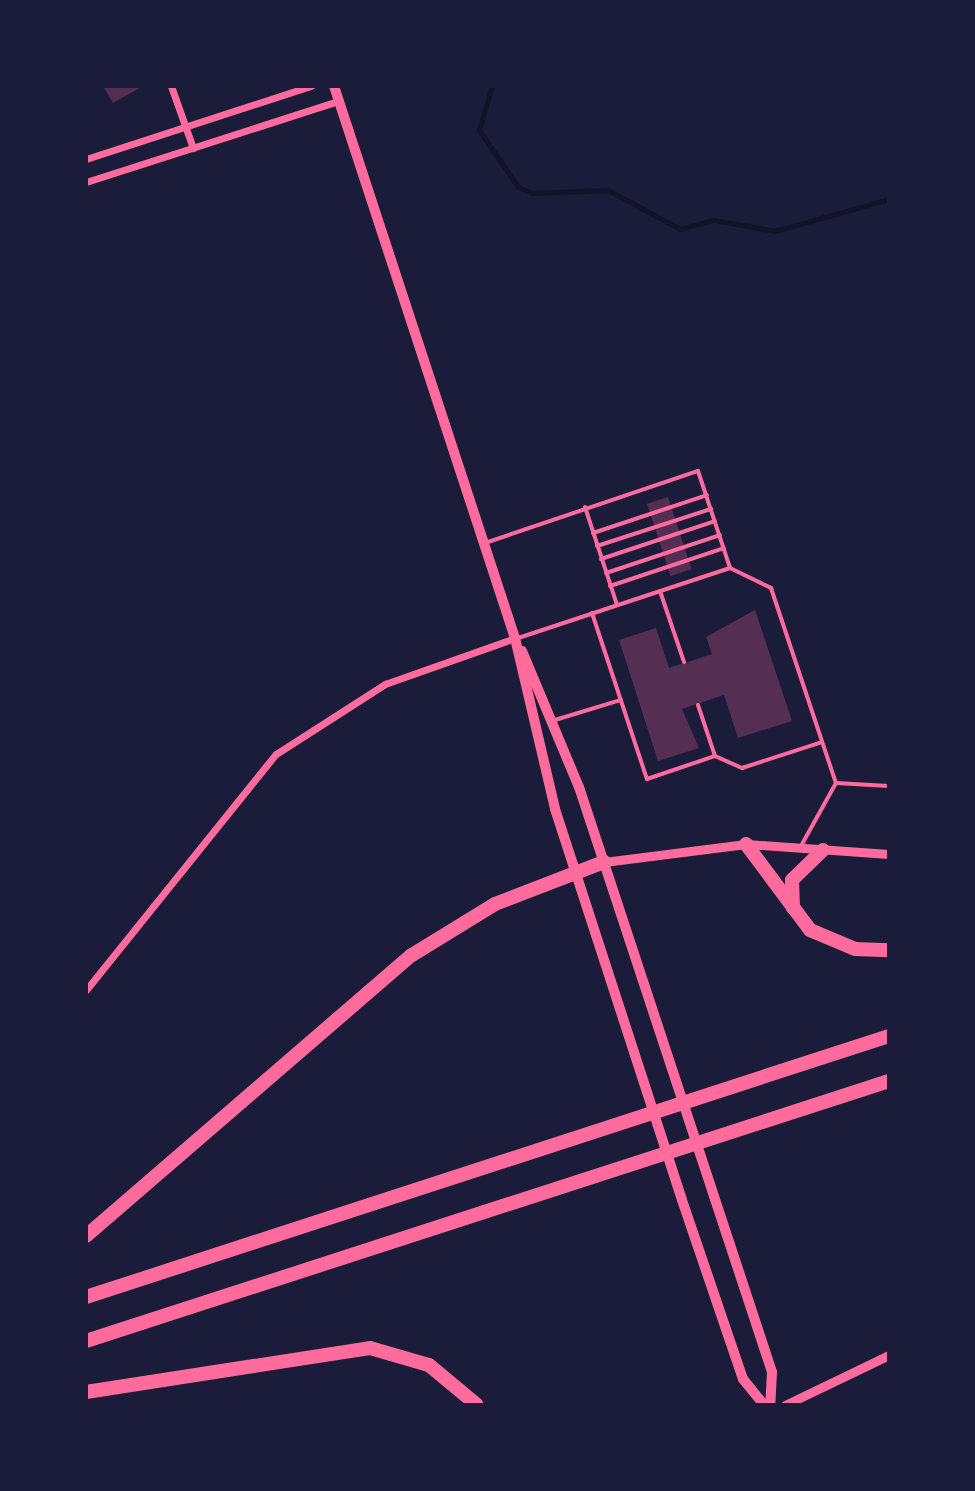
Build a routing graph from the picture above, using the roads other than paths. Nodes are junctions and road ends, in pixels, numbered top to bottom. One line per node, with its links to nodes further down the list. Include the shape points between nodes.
1 (171, 86): 5 (street)
2 (311, 86): 5 (street)
3 (334, 86): 4 (main road)
4 (339, 101): 6 (street); 15 (main road)
5 (186, 128): 6 (street); 7 (street)
6 (193, 148): 8 (street)
7 (86, 159)
8 (86, 182)
9 (707, 495): 10 (lane, via 698,471); 11 (lane); 13 (lane)
10 (585, 507): 13 (lane); 15 (lane)
11 (711, 509): 12 (lane); 16 (lane)
12 (715, 521): 14 (lane); 18 (lane)
13 (593, 533): 16 (lane)
14 (720, 535): 17 (lane); 20 (lane)
15 (484, 543): 25 (main road)
16 (597, 546): 18 (lane)
17 (724, 548): 19 (lane); 21 (lane)
18 (601, 559): 20 (lane)
19 (730, 568): 22 (lane); 30 (lane, via 771,588)
20 (606, 573): 21 (lane)
21 (610, 586): 23 (lane)
22 (660, 591): 23 (lane); 26 (lane)
23 (617, 605): 24 (lane)
24 (592, 613): 25 (lane); 27 (lane)
25 (515, 638): 29 (main road); 39 (main road); 42 (street, via 385,684 276,754)
26 (684, 662)
27 (621, 700): 29 (lane); 31 (lane, via 647,779)
28 (698, 705): 31 (lane)
29 (555, 720): 38 (main road)
30 (822, 742): 31 (lane, via 742,768); 32 (lane)
31 (715, 756)
32 (836, 783): 33 (lane); 35 (lane)
33 (889, 786)
34 (746, 844): 35 (street); 38 (street); 40 (highway)
35 (799, 848): 36 (street)
36 (823, 850): 37 (street); 40 (highway, via 790,886)
37 (889, 854)
38 (604, 862): 39 (highway); 52 (main road, via 772,1372)
39 (576, 870): 45 (highway, via 495,904 412,955); 51 (main road, via 743,1379)
40 (797, 920): 41 (highway, via 827,940)
41 (889, 950)
42 (86, 990)
43 (889, 1036): 46 (highway)
44 (889, 1081): 47 (highway)
45 (86, 1236)
46 (86, 1297)
47 (86, 1341)
48 (889, 1355): 53 (street)
49 (86, 1392): 50 (highway, via 370,1348 429,1365)
50 (477, 1405)
51 (764, 1405)
52 (770, 1405)
53 (785, 1405)

